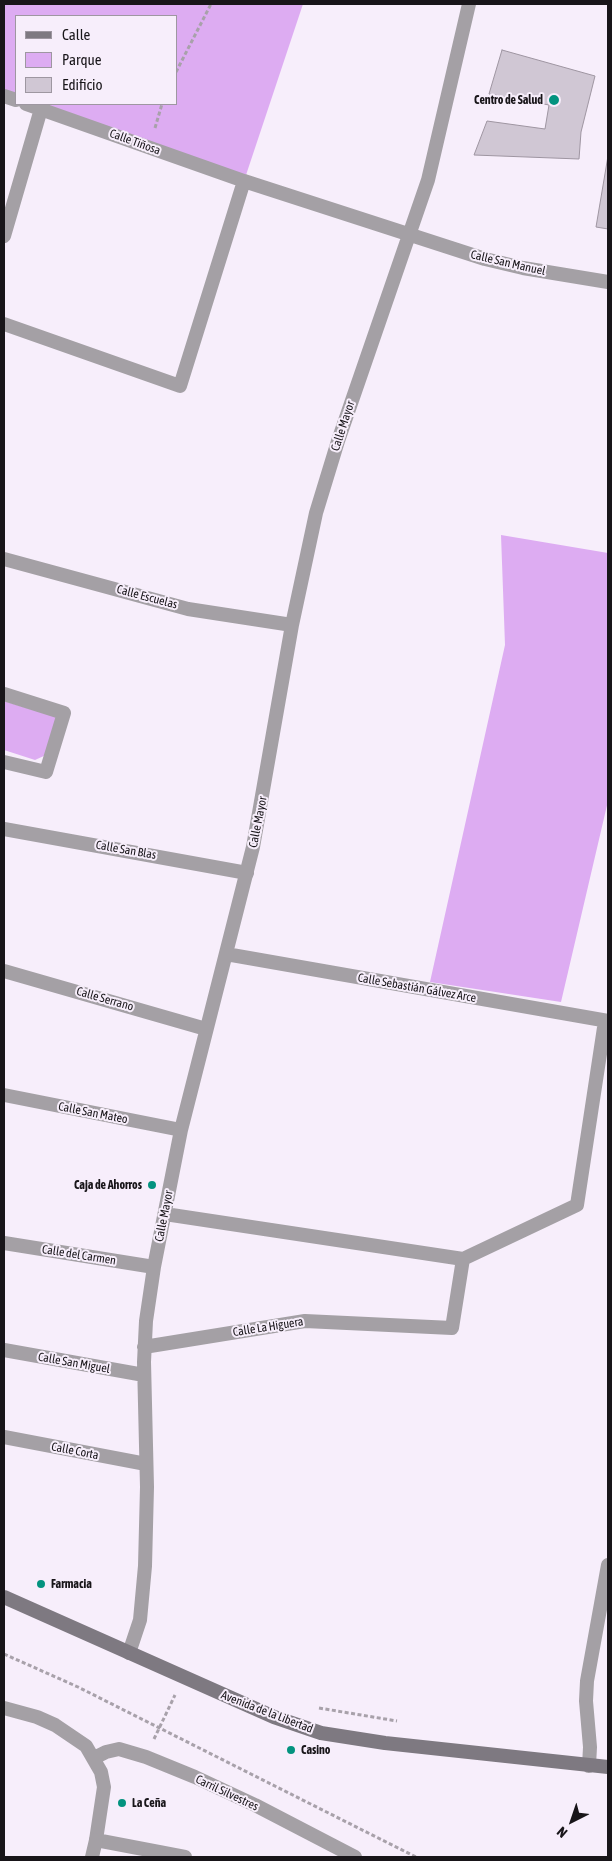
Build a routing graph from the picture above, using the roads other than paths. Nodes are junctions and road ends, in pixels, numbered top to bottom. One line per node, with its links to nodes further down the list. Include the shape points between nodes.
1 (469, 4): 5 (street, Calle Mayor, via 438,142)
2 (29, 105): 3 (street, Calle Tiñosa)
3 (41, 109): 4 (street, Calle Tiñosa); 6 (street)
4 (244, 181): 5 (street, Calle Tiñosa); 8 (street, via 180,386)
5 (410, 235): 7 (street, Calle San Manuel, via 485,259); 10 (street, Calle Mayor, via 324,484)
6 (4, 236)
7 (608, 282)
8 (4, 324)
9 (4, 559): 10 (street, Calle Escuelas, via 188,609)
10 (292, 625): 14 (street, Calle Mayor)
11 (4, 694): 12 (street, via 64,713 46,772)
12 (4, 762)
13 (4, 829): 14 (street, Calle San Blas)
14 (247, 873): 15 (street, Calle Mayor)
15 (226, 954): 17 (street, Calle Sebastián Gálvez Arce); 18 (street, Calle Mayor)
16 (4, 971): 18 (street, Calle Serrano)
17 (607, 1021): 23 (street, via 577,1205)
18 (206, 1029): 20 (street, Calle Mayor)
19 (4, 1095): 20 (street, Calle San Mateo)
20 (181, 1130): 21 (street, Calle Mayor)
21 (164, 1214): 23 (street); 24 (street, Calle Mayor)
22 (4, 1243): 24 (street, Calle del Carmen)
23 (463, 1259): 25 (street, Calle La Higuera, via 452,1328 305,1321)
24 (154, 1267): 25 (street, Calle Mayor)
25 (144, 1347): 27 (street, Calle Mayor)
26 (4, 1350): 27 (street, Calle San Miguel)
27 (144, 1375): 29 (street, Calle Mayor)
28 (4, 1437): 29 (street, Calle Corta)
29 (146, 1464): 32 (street, Calle Mayor, via 142,1604)
30 (608, 1565): 35 (street, via 587,1681)
31 (4, 1597): 32 (main road, Avenida de la Libertad)
32 (129, 1653): 35 (main road, Avenida de la Libertad, via 274,1717 321,1732 385,1743)
33 (4, 1708): 34 (street, via 55,1725 86,1746)
34 (94, 1758): 37 (street, via 104,1787); 40 (street, Carril Silvestres, via 120,1749 146,1757 255,1805)
35 (590, 1766): 36 (main road, Avenida de la Libertad)
36 (608, 1767)
37 (96, 1840): 38 (street); 39 (street)
38 (92, 1857)
39 (184, 1857)
40 (355, 1857)

